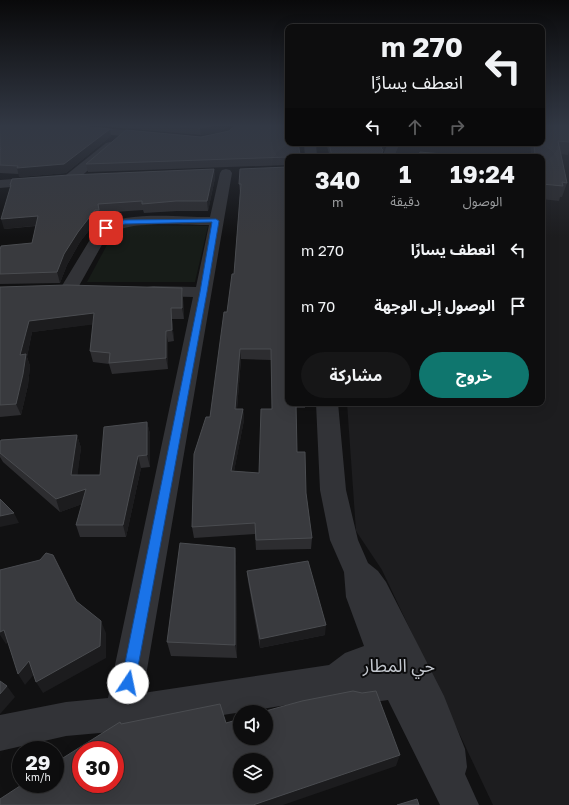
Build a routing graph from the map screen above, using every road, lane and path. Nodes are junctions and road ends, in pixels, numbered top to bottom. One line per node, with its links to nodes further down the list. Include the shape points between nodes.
1 (89, 163): 3 (street)
2 (226, 173): 6 (street)
3 (71, 178): 4 (street); 5 (street)
4 (94, 178)
5 (0, 184)
6 (216, 221): 7 (street, via 133,221 112,225 102,231); 9 (street)
7 (70, 290)
8 (140, 291): 9 (street)
9 (204, 292): 12 (street)
10 (327, 406): 11 (street, via 333,490 344,540 358,572 361,597)
11 (399, 665): 12 (street, via 362,687 338,680); 14 (street)
12 (122, 714): 13 (street, via 66,719)
13 (0, 734)
14 (456, 796)

